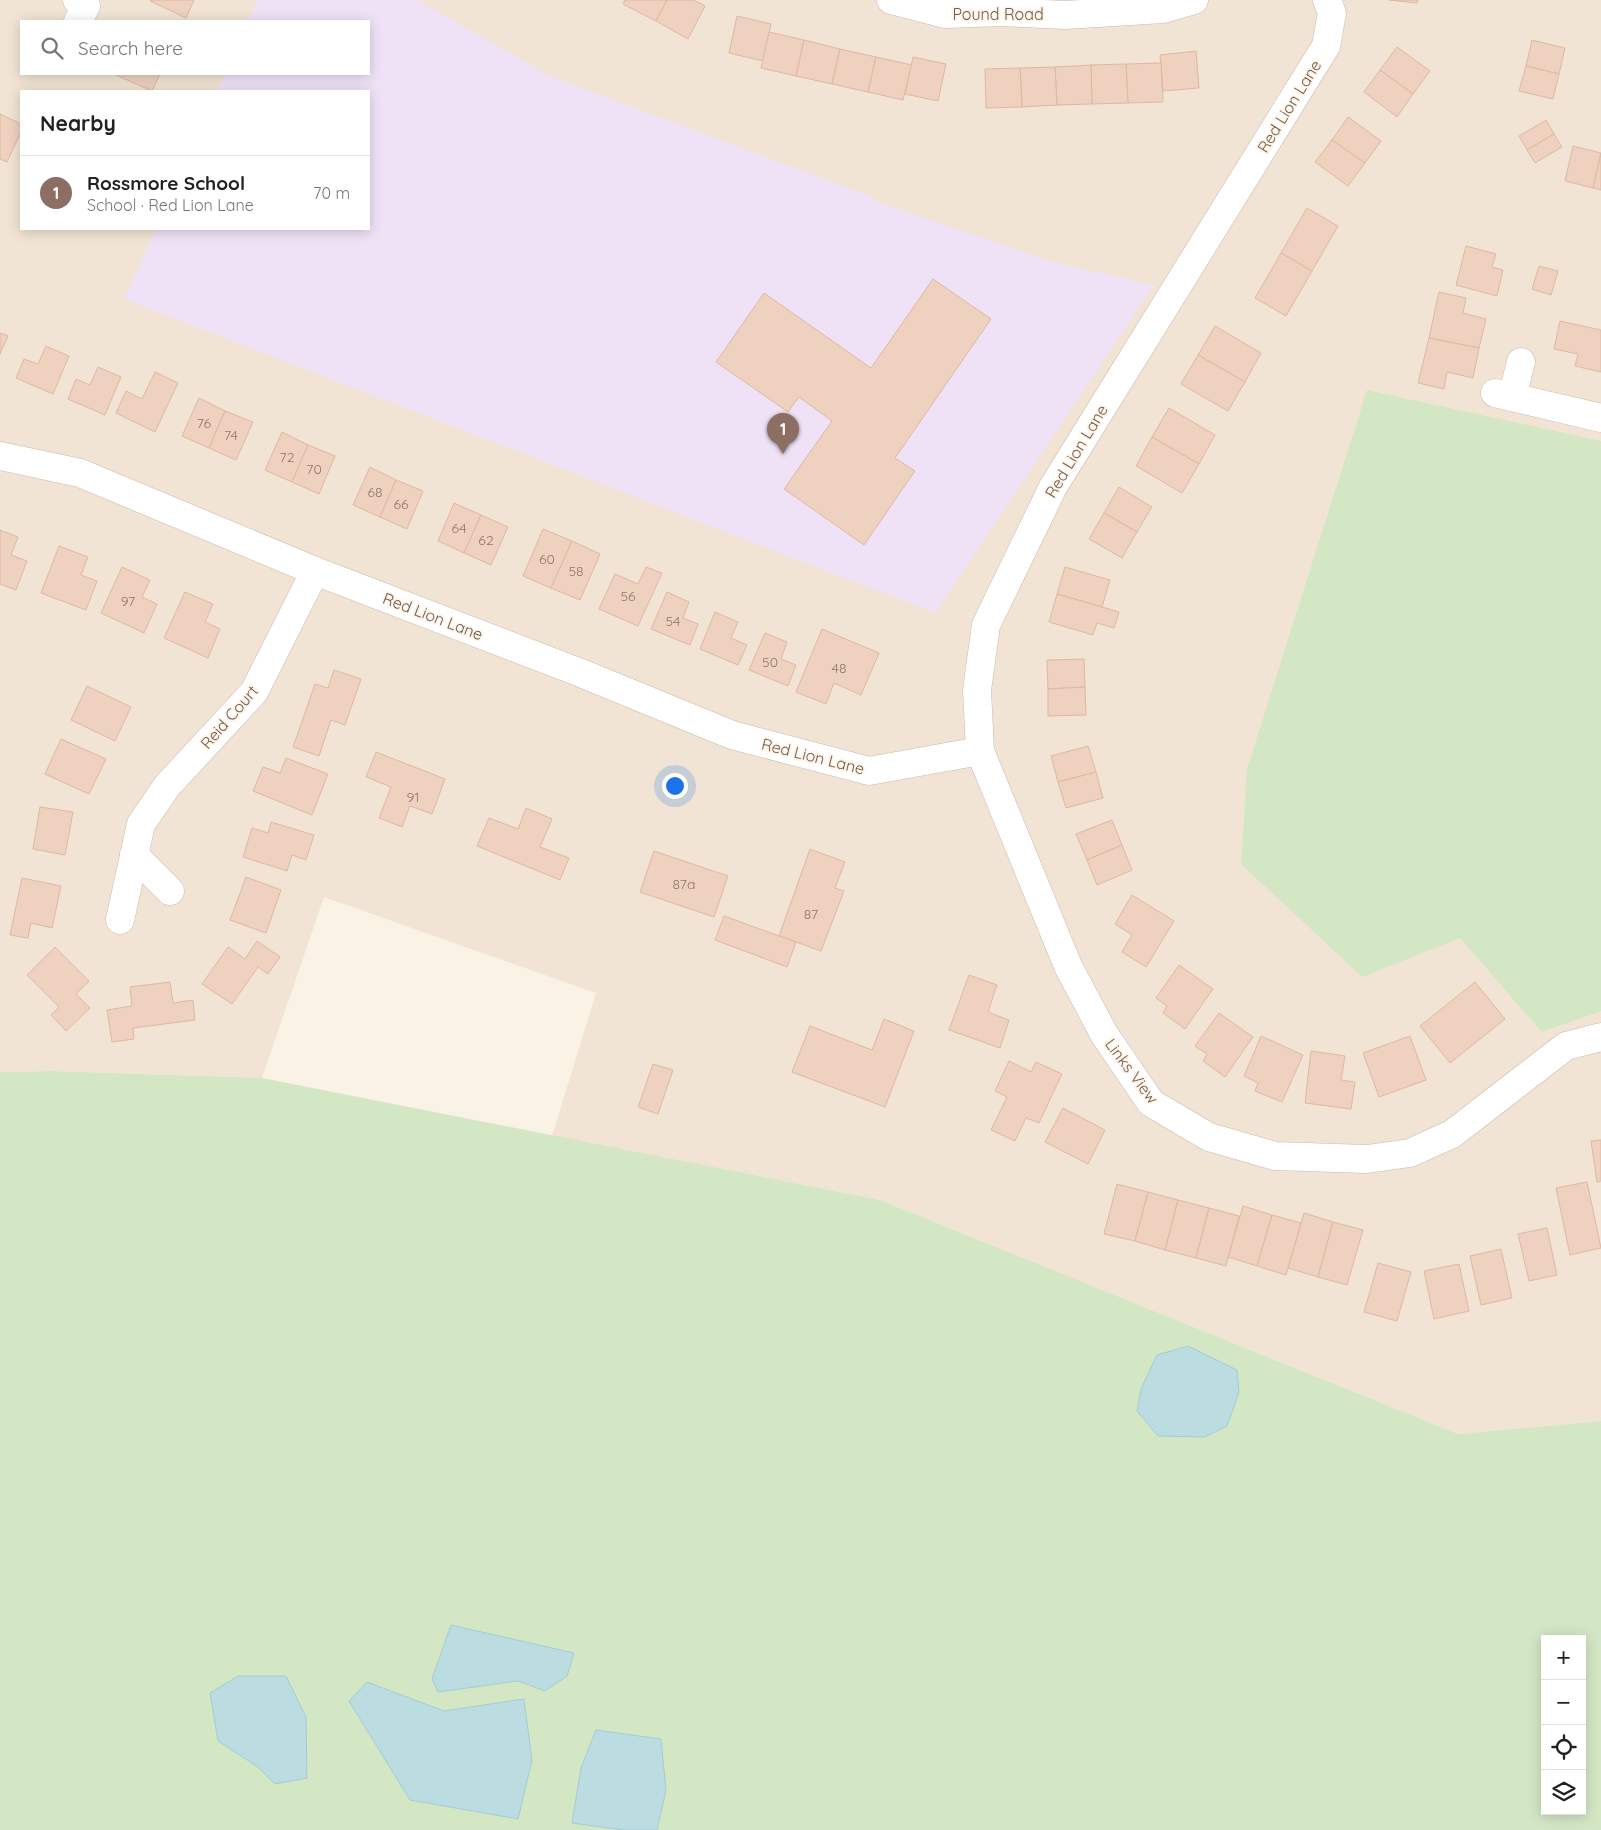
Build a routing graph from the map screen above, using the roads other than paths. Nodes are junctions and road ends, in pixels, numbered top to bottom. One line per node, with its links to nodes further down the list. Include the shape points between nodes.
1 (891, 0): 2 (street, Pound Road, via 945,14 1066,15 1164,9)
2 (1194, 0)
3 (1327, 0): 8 (street, Red Lion Lane, via 1332,13 1326,46 1053,486 986,624 977,690)
4 (1521, 362): 5 (street, via 1504,395)
5 (1601, 418)
6 (0, 456): 7 (street, Red Lion Lane, via 80,473)
7 (315, 571): 8 (street, Red Lion Lane, via 580,673 732,736 869,771); 9 (street, Reid Court, via 254,692 168,786 141,824)
8 (980, 751): 12 (street, Links View, via 1068,966 1104,1034 1151,1103 1209,1137 1275,1156 1367,1160 1410,1153 1452,1134 1566,1046)
9 (134, 855): 10 (street); 11 (street, Reid Court)
10 (170, 891)
11 (120, 920)
12 (1601, 1037)

